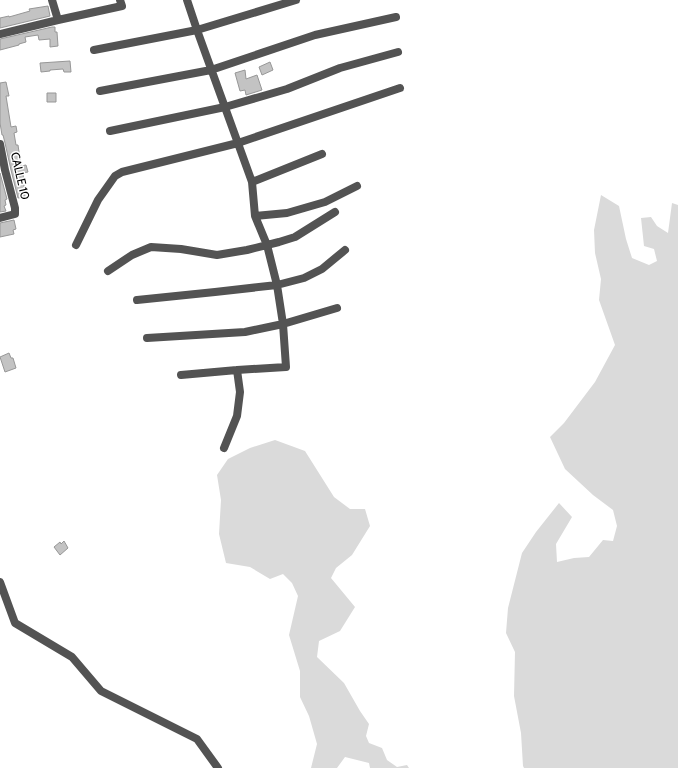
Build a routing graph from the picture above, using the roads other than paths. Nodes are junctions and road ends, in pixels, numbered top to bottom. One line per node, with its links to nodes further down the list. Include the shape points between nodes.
1 (52, 0): 6 (street)
2 (120, 0): 6 (street, via 122,6)
3 (187, 0): 7 (street)
4 (296, 0): 7 (street)
5 (396, 17): 11 (street, via 315,35)
6 (58, 20): 8 (street)
7 (197, 30): 9 (street); 11 (street)
8 (0, 34)
9 (94, 50)
10 (398, 52): 14 (street, via 340,68 287,89)
11 (211, 70): 13 (street); 14 (street)
12 (400, 88): 16 (street)
13 (100, 90)
14 (225, 107): 15 (street); 16 (street)
15 (110, 131)
16 (238, 143): 19 (street); 24 (street, via 122,172 115,176 98,200)
17 (0, 144): 23 (street, CALLE 10, via 15,208 15,214)
18 (322, 154): 19 (street)
19 (252, 182): 22 (street)
20 (357, 186): 22 (street, via 325,202 287,213)
21 (335, 212): 25 (street, via 295,237)
22 (256, 216): 25 (street)
23 (0, 218)
24 (76, 245)
25 (266, 245): 27 (street, via 217,255 152,247); 28 (street)
26 (345, 250): 28 (street, via 322,269 304,278)
27 (108, 271)
28 (277, 284): 29 (street); 31 (street)
29 (137, 300)
30 (337, 308): 31 (street)
31 (283, 324): 32 (street, via 245,332); 33 (street, via 286,367)
32 (147, 338)
33 (237, 370): 34 (street); 35 (street, via 240,392 238,416)
34 (181, 375)
35 (224, 448)
36 (0, 582): 37 (street, via 15,623 72,657 101,691 197,739)
37 (218, 768)

